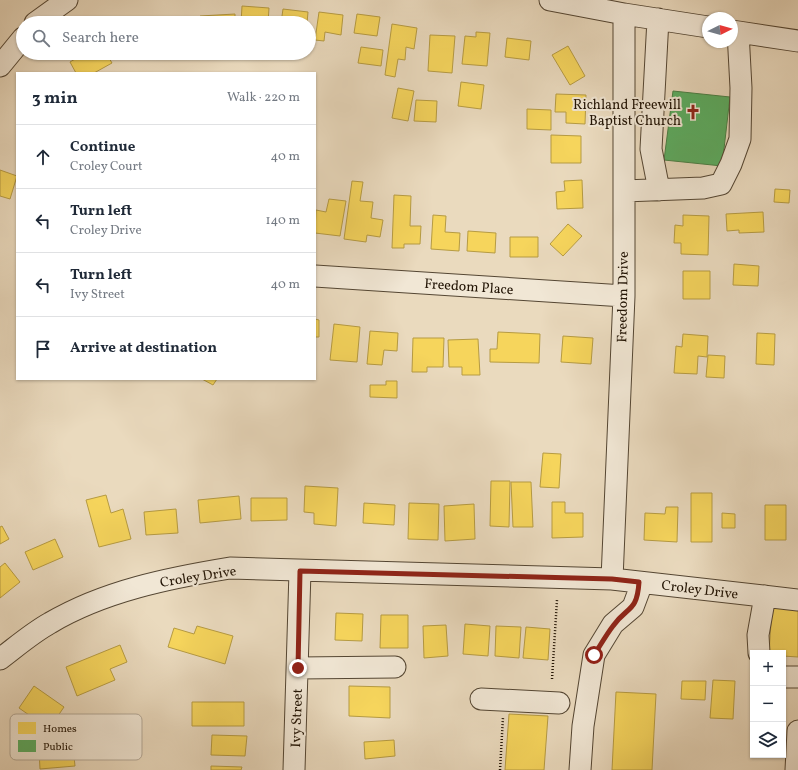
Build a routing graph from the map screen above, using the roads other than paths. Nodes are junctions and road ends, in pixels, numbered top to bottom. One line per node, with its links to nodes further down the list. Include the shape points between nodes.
1 (67, 0): 4 (street)
2 (550, 0): 3 (street)
3 (624, 14): 5 (street); 13 (street, Freedom Drive)
4 (45, 16)
5 (658, 20): 6 (street); 12 (street, via 652,149)
6 (702, 26)
7 (738, 31): 8 (street)
8 (798, 41)
9 (16, 47): 11 (street)
10 (737, 48): 12 (street, via 741,88 740,139 732,164 721,184 703,188)
11 (0, 66)
12 (659, 190): 13 (street)
13 (624, 191): 15 (street, Freedom Drive)
14 (316, 276): 15 (street, Freedom Place)
15 (624, 296): 17 (street, Freedom Drive)
16 (300, 571): 17 (street, Croley Drive); 22 (street, Croley Drive, via 230,568 174,578 100,599 49,623); 24 (street, Ivy Street)
17 (612, 579): 18 (street, Croley Drive)
18 (639, 582): 19 (street, Croley Drive); 31 (street, via 639,591 633,607 614,624 594,655 583,726)
19 (765, 596): 20 (street, Croley Drive); 21 (street, via 758,635)
20 (798, 600)
21 (759, 650)
22 (0, 659)
23 (394, 667): 24 (street)
24 (298, 668): 30 (street, Ivy Street)
25 (786, 677): 26 (street)
26 (798, 677)
27 (481, 699): 28 (street)
28 (560, 703)
29 (798, 731): 32 (street)
30 (294, 770)
31 (580, 770)
32 (796, 770)

